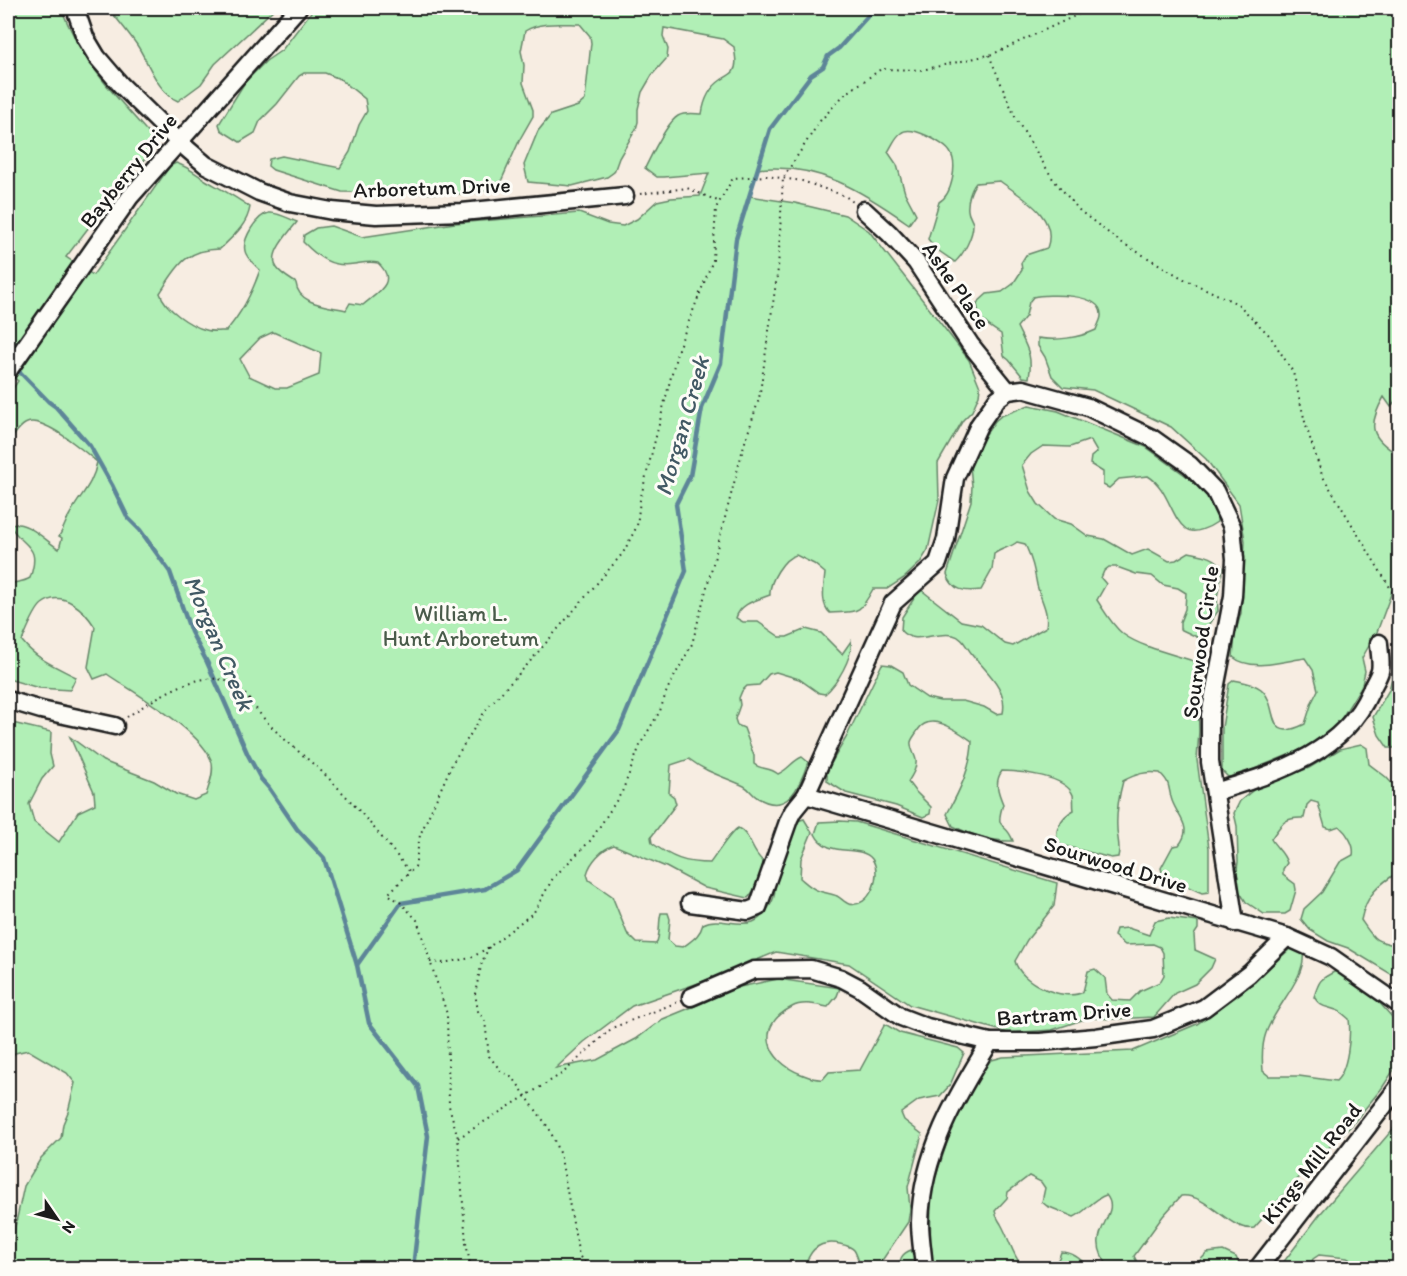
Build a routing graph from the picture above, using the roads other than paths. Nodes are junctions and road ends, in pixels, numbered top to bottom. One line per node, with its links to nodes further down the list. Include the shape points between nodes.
1 (75, 8): 3 (street, Arboretum Drive, via 85,38 97,57)
2 (298, 8): 3 (street, Bayberry Drive)
3 (178, 141): 4 (street, Arboretum Drive, via 206,165 259,192 332,211 376,215 462,212); 6 (street, Bayberry Drive, via 130,197)
4 (625, 196)
5 (864, 210): 7 (street, Ashe Place, via 916,262 970,344)
6 (8, 371)
7 (1008, 391): 11 (street, Sourwood Circle, via 1023,389 1099,412 1152,438 1190,465 1215,491 1232,527 1235,559 1233,596 1210,715 1209,762); 12 (street, via 997,399 979,425 955,478 946,539 938,563 893,603)
8 (1379, 643): 11 (street, via 1380,670 1366,702 1341,736 1272,774)
9 (8, 700): 10 (street)
10 (115, 726)
11 (1215, 792): 14 (street, Sourwood Circle)
12 (806, 795): 13 (street, via 789,819 758,907 748,910); 14 (street, Sourwood Drive)
13 (690, 903)
14 (1235, 923): 15 (street, Sourwood Drive)
15 (1287, 937): 17 (street, Sourwood Drive, via 1331,957); 18 (street, Bartram Drive, via 1249,974 1204,1008 1153,1029 1040,1042)
16 (691, 997): 18 (street, Bartram Drive, via 754,970 811,969 860,988 901,1017)
17 (1400, 1005)
18 (990, 1042): 20 (street, via 940,1131 926,1176 920,1222)
19 (1400, 1085): 21 (street, Kings Mill Road)
20 (924, 1268)
21 (1258, 1269)

